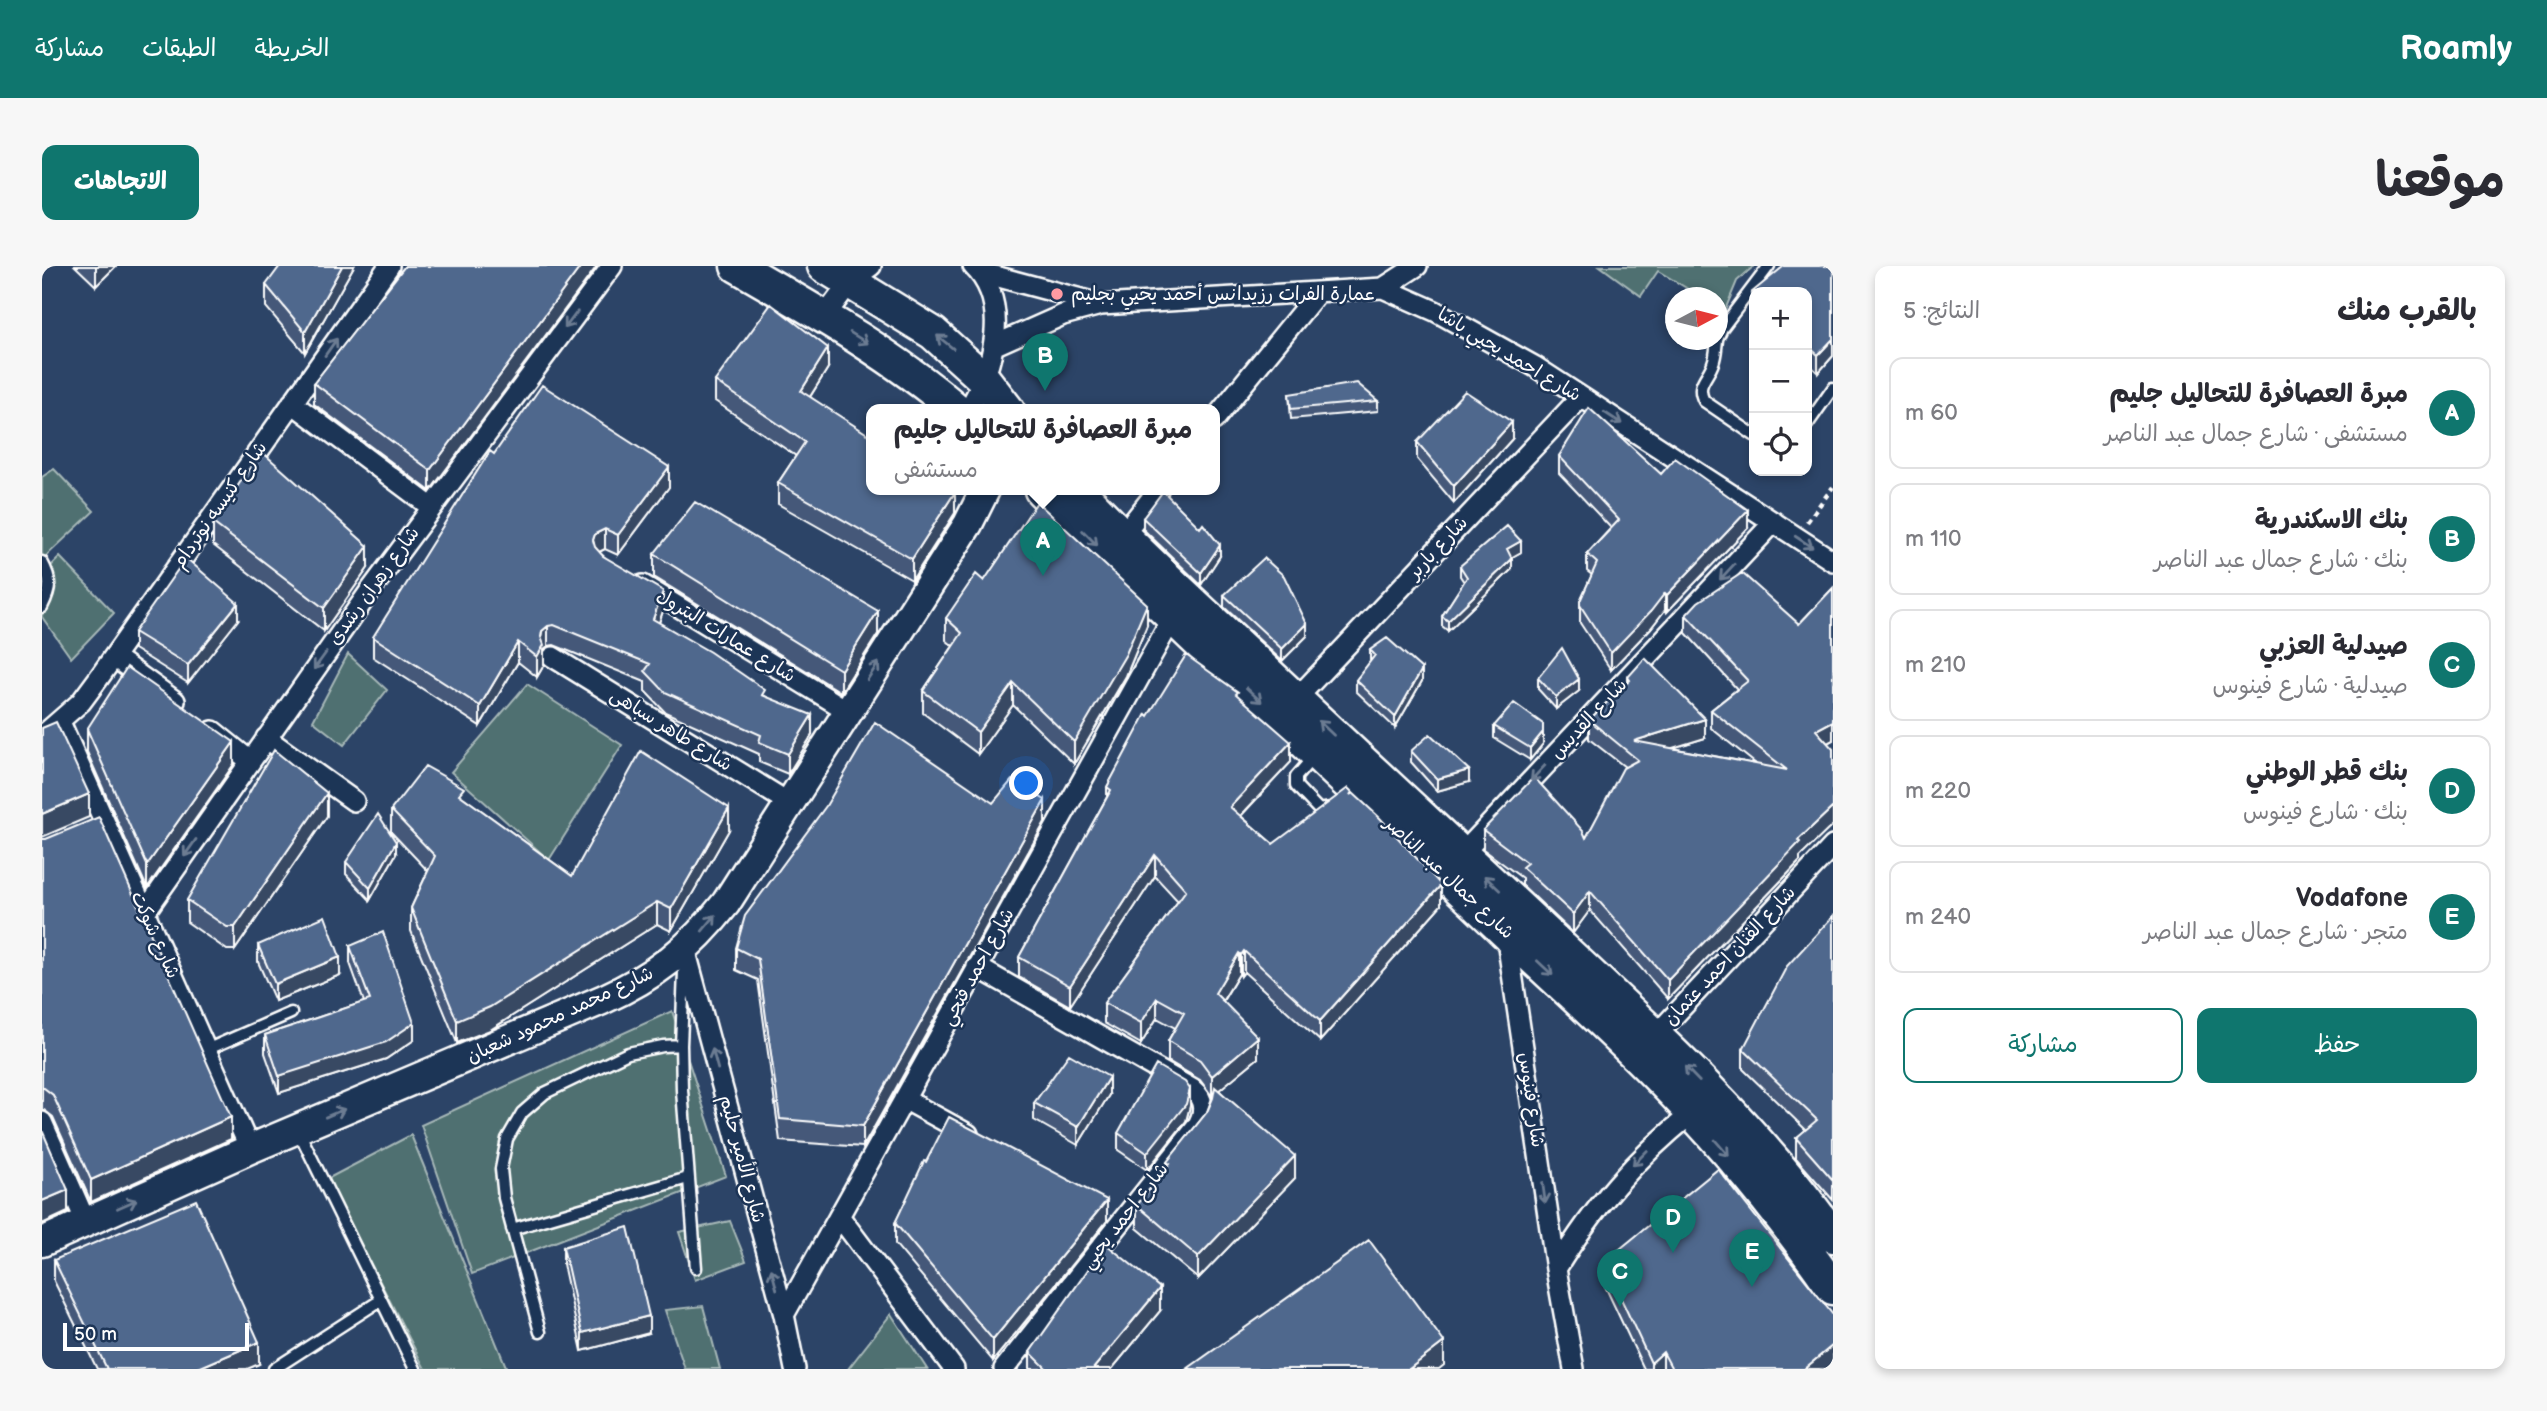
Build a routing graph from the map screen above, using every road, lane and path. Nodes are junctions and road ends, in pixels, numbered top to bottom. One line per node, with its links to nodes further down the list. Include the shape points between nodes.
1 (389, 266): 19 (street, شارع كنيسه نوتردام, one-way to 1)
2 (612, 266): 31 (street, شارع زهران رشدى, one-way to 31, via 532,384)
3 (737, 266): 12 (main road)
4 (824, 266): 8 (main road)
5 (1417, 266): 9 (street)
6 (1769, 266): 13 (lane)
7 (976, 269): 11 (street, شارع احمد يحيي باشا); 14 (street, via 994,307)
8 (861, 274): 12 (street); 16 (main road, one-way to 8)
9 (1383, 288): 10 (street, شارع احمد يحيي باشا); 18 (street, شارع احمد يحيي باشا, via 1485,337)
10 (1318, 292): 11 (street, شارع احمد يحيي باشا); 23 (street)
11 (1101, 304): 14 (street, شارع احمد يحيي باشا, via 1027,329)
12 (824, 317): 20 (main road, one-way to 20)
13 (1728, 320)
14 (993, 346): 16 (street)
15 (1716, 350): 25 (lane, via 1700,393 1704,401)
16 (984, 379): 21 (street); 22 (main road)
17 (1833, 388): 24 (lane)
18 (1581, 397): 32 (street, شارع احمد يحيي باشا, one-way to 32); 42 (street, شارع باربر)
19 (292, 403): 31 (street); 40 (street, شارع كنيسه نوتردام)
20 (949, 404)
21 (971, 404)
22 (1003, 404)
23 (1220, 413)
24 (1812, 418)
25 (1749, 432)
26 (1833, 487): 34 (path)
27 (982, 495): 43 (street, شارع محمد محمود شعبان, one-way to 27)
28 (1046, 495): 39 (main road, شارع جمال عبد الناصر, one-way to 39)
29 (1083, 495): 33 (main road, شارع جمال عبد الناصر)
30 (1154, 495): 33 (street)
31 (431, 507): 46 (street, شارع زهران رشدى, one-way to 46)
32 (1774, 522): 34 (street, شارع احمد يحيي باشا); 51 (street, شارع القديس, one-way to 51)
33 (1122, 536): 42 (main road, شارع جمال عبد الناصر)
34 (1796, 537): 35 (street, شارع احمد يحيي باشا, one-way to 35)
35 (1833, 561)
36 (42, 562): 38 (lane, via 50,590)
37 (628, 575): 43 (street, شارع عمارات البترول)
38 (42, 607)
39 (1171, 619): 53 (main road, شارع جمال عبد الناصر, one-way to 53); 55 (street, شارع احمد فتحي)
40 (114, 656): 44 (street, شارع كنيسه نوتردام); 47 (street)
41 (553, 657): 49 (street, شارع طاهر سباهى)
42 (1296, 699): 51 (main road, شارع جمال عبد الناصر, one-way to 42)
43 (848, 711): 49 (street, شارع محمد محمود شعبان)
44 (60, 722): 45 (street, شارع كنيسه نوتردام); 52 (street, شارع شوكت, via 99,826)
45 (42, 736)
46 (266, 738): 47 (street, شارع زهران رشدى); 48 (street)
47 (250, 761): 52 (street, شارع زهران رشدى, one-way to 52)
48 (354, 801)
49 (789, 803): 54 (street, شارع محمد محمود شعبان, one-way to 49, via 726,903)
50 (1833, 846): 57 (street, شارع الفنان احمد عثمان)
51 (1462, 854): 57 (main road, شارع جمال عبد الناصر, one-way to 51)
52 (145, 912): 59 (street, شارع شوكت)
53 (1506, 932): 61 (main road, شارع جمال عبد الناصر, one-way to 61); 73 (street, شارع فينوس, one-way to 73)
54 (685, 949): 58 (lane); 63 (street, شارع محمد محمود شعبان, one-way to 54, via 632,986); 76 (street, شارع الأمير حليم, one-way to 54)
55 (978, 967): 60 (street, شارع احمد فتحي); 82 (street, شارع احمد يحيي, via 1185,1084 1198,1093 1203,1107 1196,1128)
56 (290, 1013): 59 (lane)
57 (1656, 1035): 70 (main road, شارع جمال عبد الناصر, one-way to 57, via 1751,1136)
58 (681, 1045): 66 (lane); 69 (lane, via 645,1049 611,1060 545,1093 522,1113 507,1139 501,1168)
59 (206, 1050): 65 (street, شارع شوكت)
60 (904, 1099): 64 (street); 67 (street, شارع احمد فتحي)
61 (1692, 1113): 73 (street, one-way to 73, via 1651,1146 1616,1184); 74 (main road, شارع جمال عبد الناصر, one-way to 74, via 1759,1189)
62 (42, 1122): 68 (street)
63 (298, 1129): 65 (street, شارع محمد محمود شعبان); 75 (lane)
64 (989, 1145)
65 (250, 1149): 68 (street, شارع محمد محمود شعبان, one-way to 65)
66 (688, 1178): 69 (lane); 72 (lane)
67 (839, 1216): 76 (street, شارع احمد فتحي); 81 (street)
68 (86, 1222): 71 (street, شارع محمد محمود شعبان)
69 (512, 1229): 77 (lane)
70 (1833, 1236)
71 (42, 1242)
72 (696, 1268)
73 (1556, 1269): 83 (street, شارع فينوس)
74 (1833, 1288)
75 (381, 1300): 78 (lane); 79 (lane)
76 (784, 1315): 80 (street, شارع الأمير حليم)
77 (540, 1332)
78 (274, 1369)
79 (415, 1369)
80 (796, 1369)
81 (954, 1369)
82 (1004, 1369)
83 (1574, 1369)

